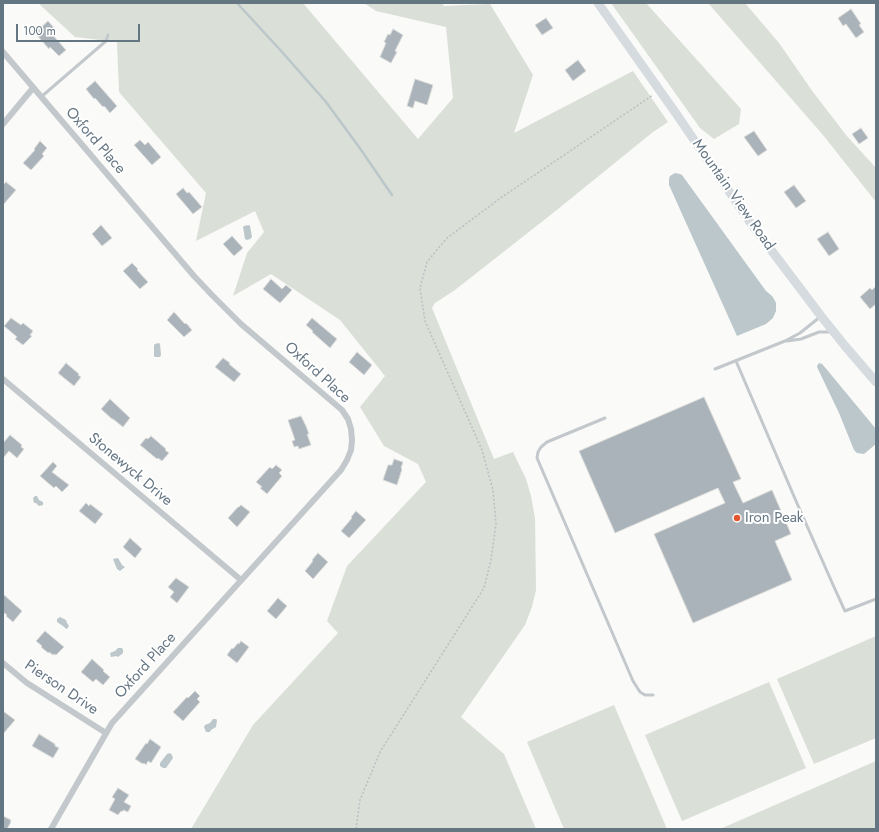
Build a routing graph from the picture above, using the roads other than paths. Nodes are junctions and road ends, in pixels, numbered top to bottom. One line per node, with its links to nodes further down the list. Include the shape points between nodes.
1 (598, 3): 7 (street, Mountain View Road, via 750,222)
2 (108, 35): 5 (lane, via 106,41)
3 (3, 52): 4 (street, Oxford Place)
4 (34, 88): 5 (street, Oxford Place); 6 (street)
5 (41, 97): 15 (street, Oxford Place, via 211,294 241,324 342,410 348,419 351,429 351,450 341,470)
6 (3, 124)
7 (821, 316): 8 (street, Mountain View Road); 9 (lane)
8 (835, 333): 9 (lane, via 818,332 801,339); 13 (street, Mountain View Road)
9 (785, 341): 10 (lane)
10 (736, 360): 11 (lane); 16 (lane, via 845,611)
11 (715, 369)
12 (3, 379): 15 (street, Stonewyck Drive)
13 (876, 382)
14 (605, 418): 18 (lane, via 547,442 541,447 537,458 633,681 640,692)
15 (240, 580): 19 (street, Oxford Place, via 119,715)
16 (876, 599)
17 (3, 663): 19 (street, Pierson Drive, via 27,683)
18 (653, 695)
19 (106, 733): 20 (street, Oxford Place)
20 (51, 829)

